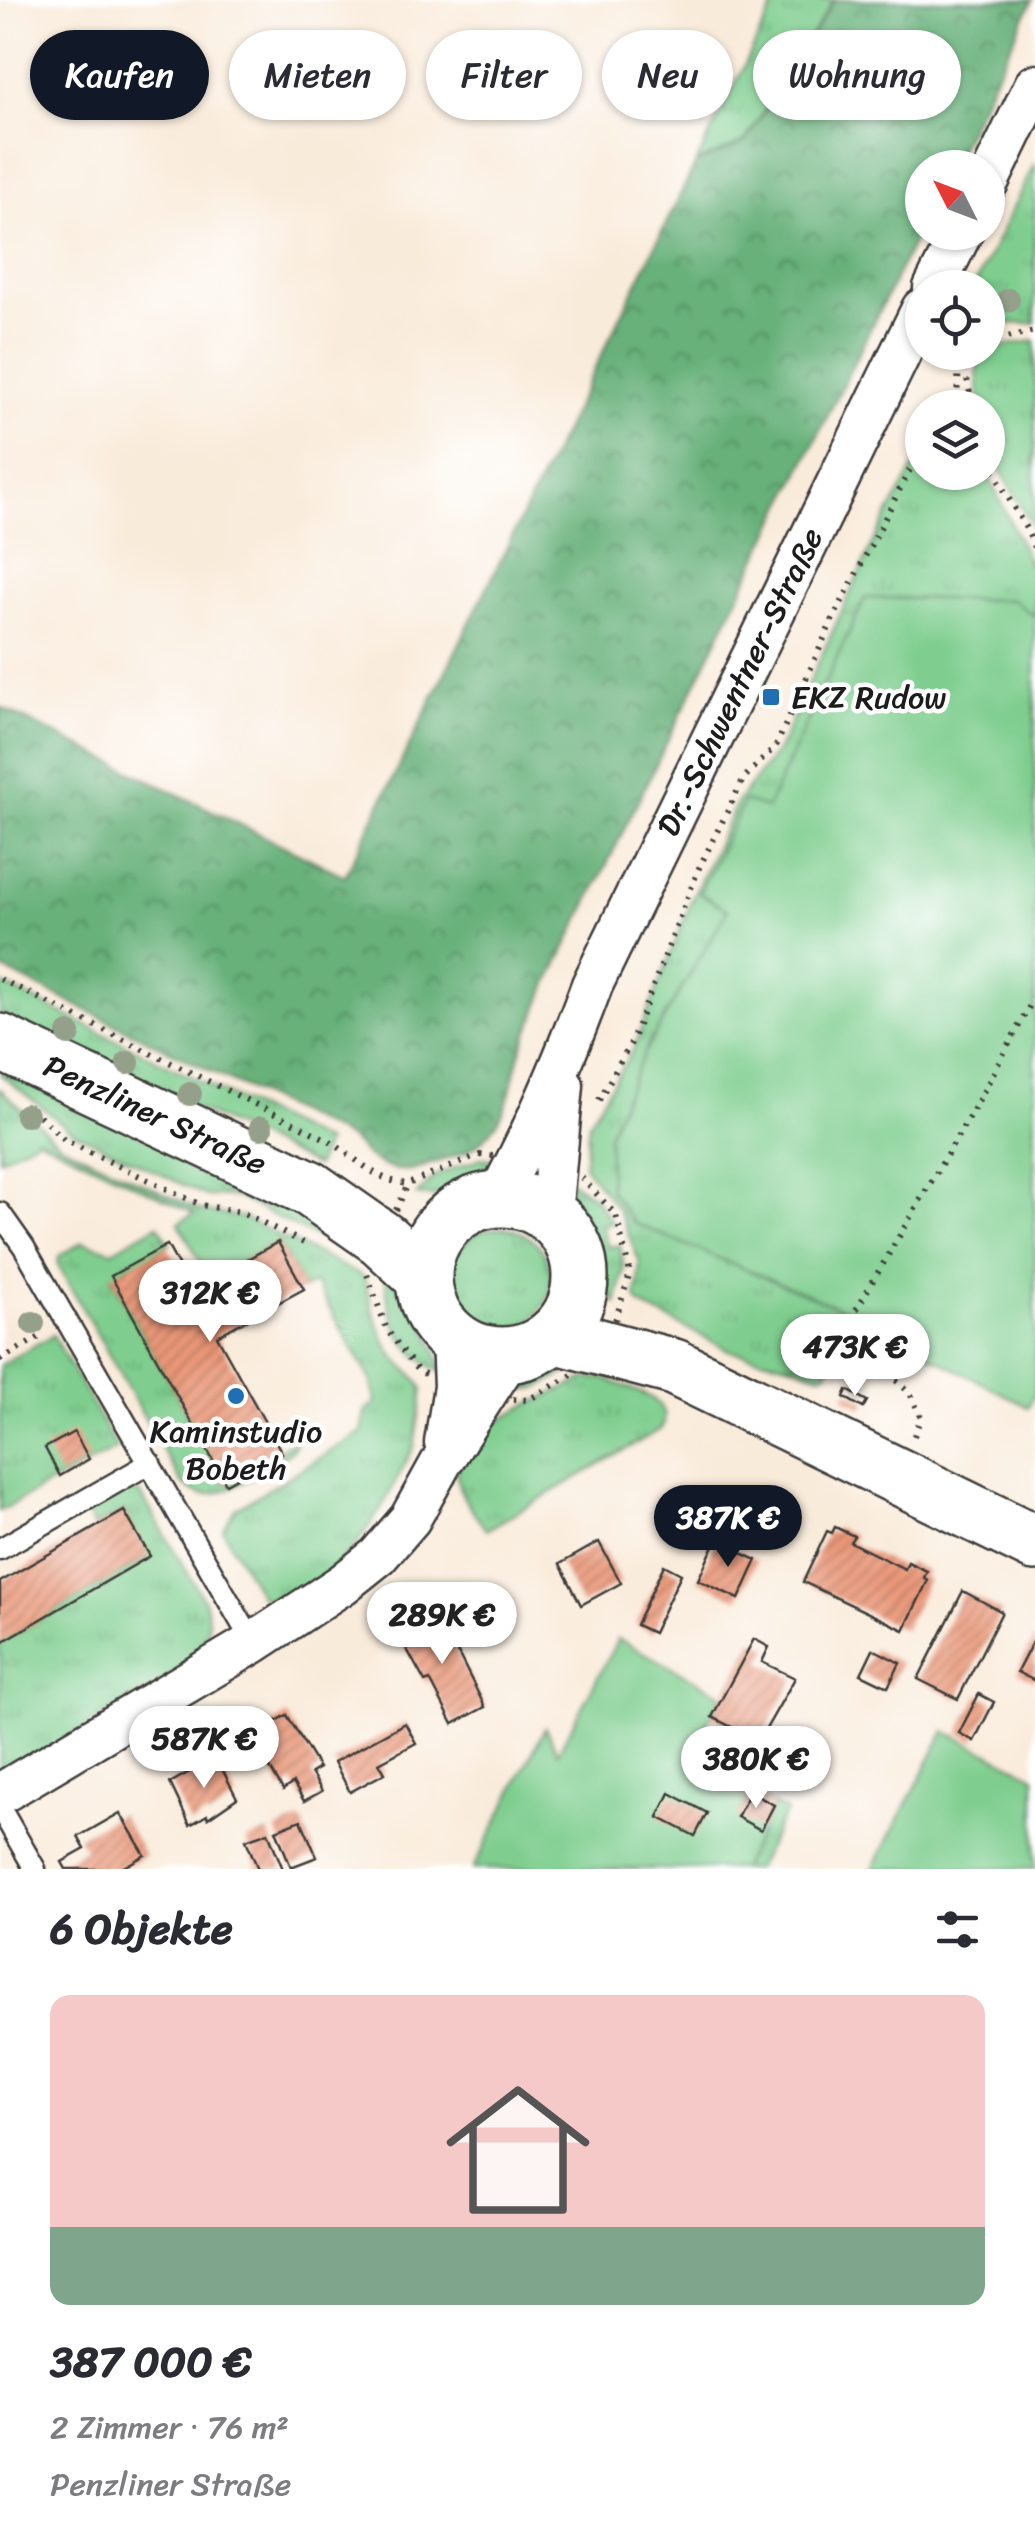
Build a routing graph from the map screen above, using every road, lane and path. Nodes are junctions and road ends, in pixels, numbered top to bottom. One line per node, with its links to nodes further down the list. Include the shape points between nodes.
1 (1035, 85): 2 (street)
2 (1004, 150)
3 (1035, 331): 4 (path)
4 (1005, 337)
5 (905, 344): 13 (street, Dr.-Schwentner-Straße, via 600,969 565,1058)
6 (905, 477): 13 (path, via 776,746 744,778 699,868 630,1043 592,1113)
7 (1004, 490): 8 (path)
8 (1035, 550)
9 (0, 979): 13 (path, via 326,1139 374,1175)
10 (1035, 996): 20 (path, via 853,1314 850,1340 910,1393 921,1417)
11 (0, 1042): 13 (main road, Penzliner Straße, via 310,1188)
12 (64, 1140): 15 (path, via 201,1205 241,1212)
13 (459, 1206): 13 (path, via 480,1154); 17 (main road, via 426,1254 423,1277 433,1315); 17 (main road, via 566,1230 576,1249); 17 (path, via 386,1330 418,1370); 17 (path, via 581,1177 616,1215 630,1274)
14 (1, 1216): 16 (lane)
15 (320, 1251)
16 (68, 1321): 18 (path); 19 (lane)
17 (531, 1345): 17 (path, via 528,1400 579,1371); 20 (main road, via 674,1367); 23 (street, via 378,1556)
18 (0, 1360)
19 (150, 1463): 22 (lane); 23 (lane)
20 (897, 1475): 21 (main road)
21 (1035, 1543)
22 (0, 1549)
23 (252, 1643): 24 (street)
24 (0, 1794)
25 (0, 1808): 26 (lane)
26 (35, 1869)

